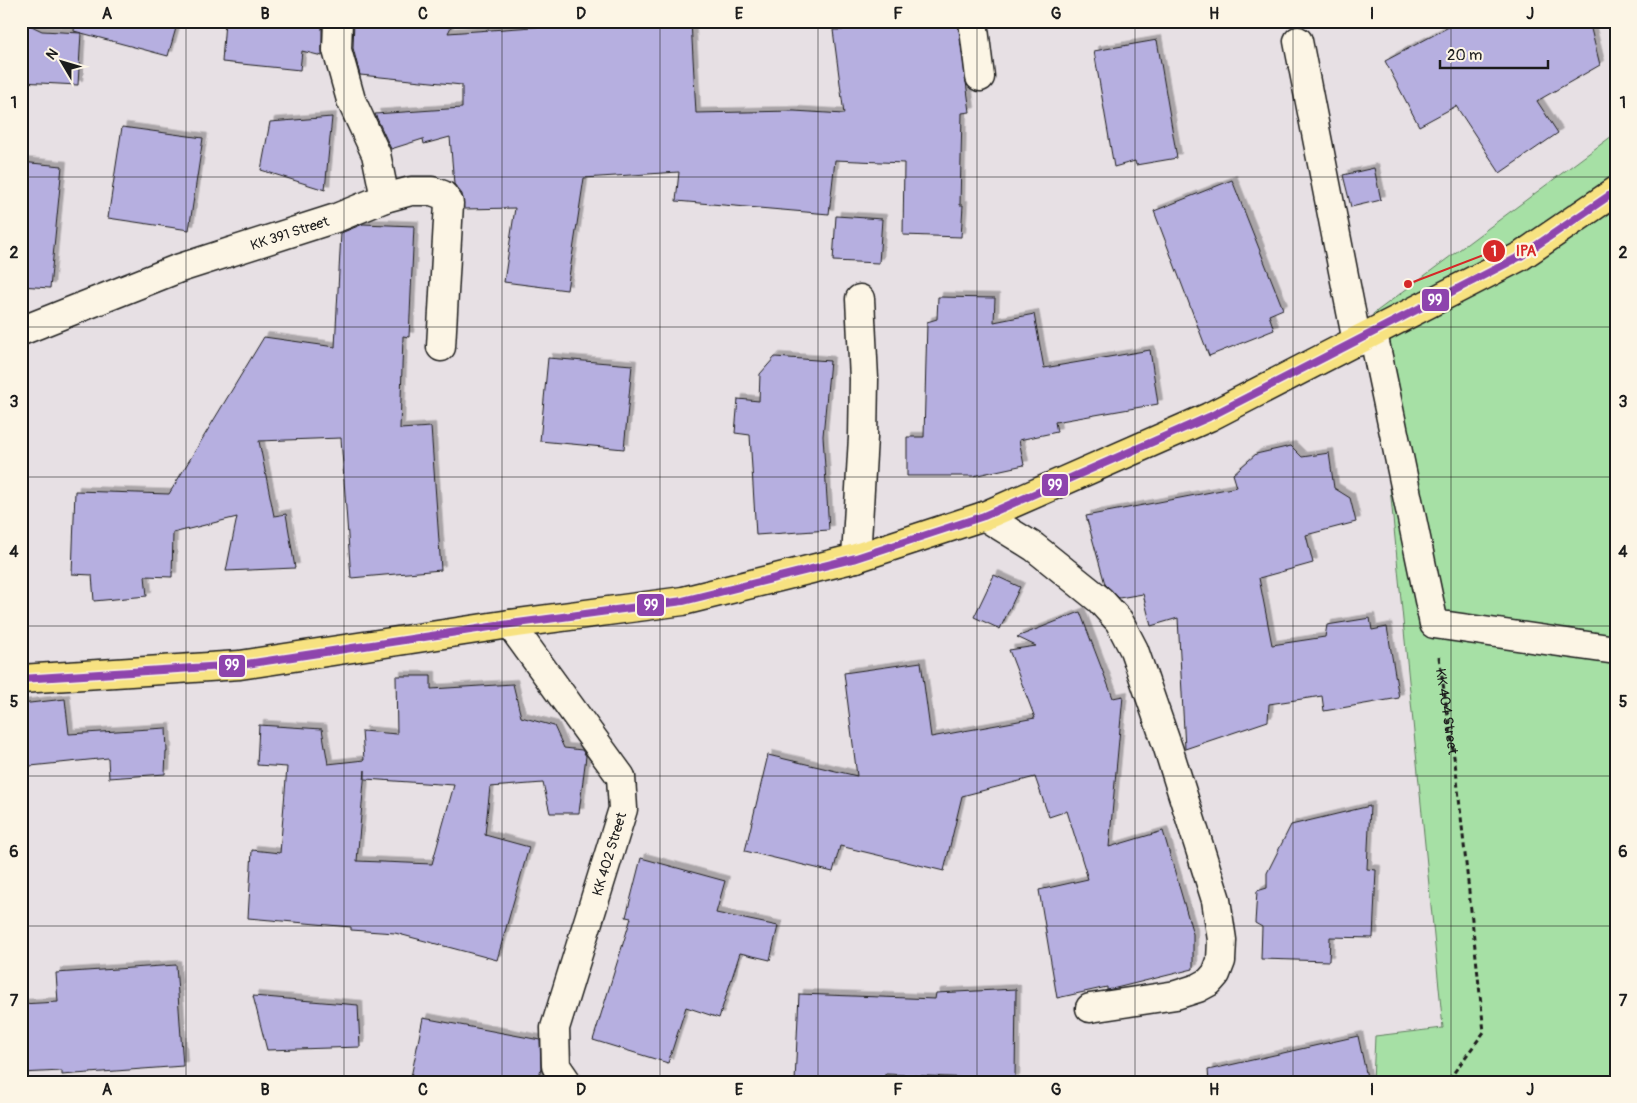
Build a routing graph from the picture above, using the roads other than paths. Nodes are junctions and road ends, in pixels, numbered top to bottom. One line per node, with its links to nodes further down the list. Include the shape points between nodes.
1 (338, 21): 6 (street, via 337,50 351,100 376,154)
2 (973, 21): 4 (street)
3 (1298, 41): 9 (street)
4 (980, 77)
5 (1616, 191): 9 (main road, via 1521,256)
6 (385, 198): 8 (street, KK 391 Street, via 336,218 177,269); 10 (street, KK 391 Street, via 411,191 432,190 443,195 449,203)
7 (860, 299): 12 (street, via 864,379)
8 (21, 331)
9 (1365, 337): 11 (main road, via 1208,417); 14 (street, via 1434,624)
10 (441, 347)
11 (984, 516): 12 (main road); 16 (street, via 1034,547 1100,600 1119,621 1134,650 1216,900 1222,940 1221,961 1216,974 1208,982 1176,995)
12 (856, 558): 13 (main road, via 683,601)
13 (510, 624): 15 (main road, via 240,665); 17 (street, KK 402 Street, via 621,777 623,809 555,1028 556,1066)
14 (1616, 650)
15 (21, 679)
16 (1090, 1008)
17 (567, 1082)

